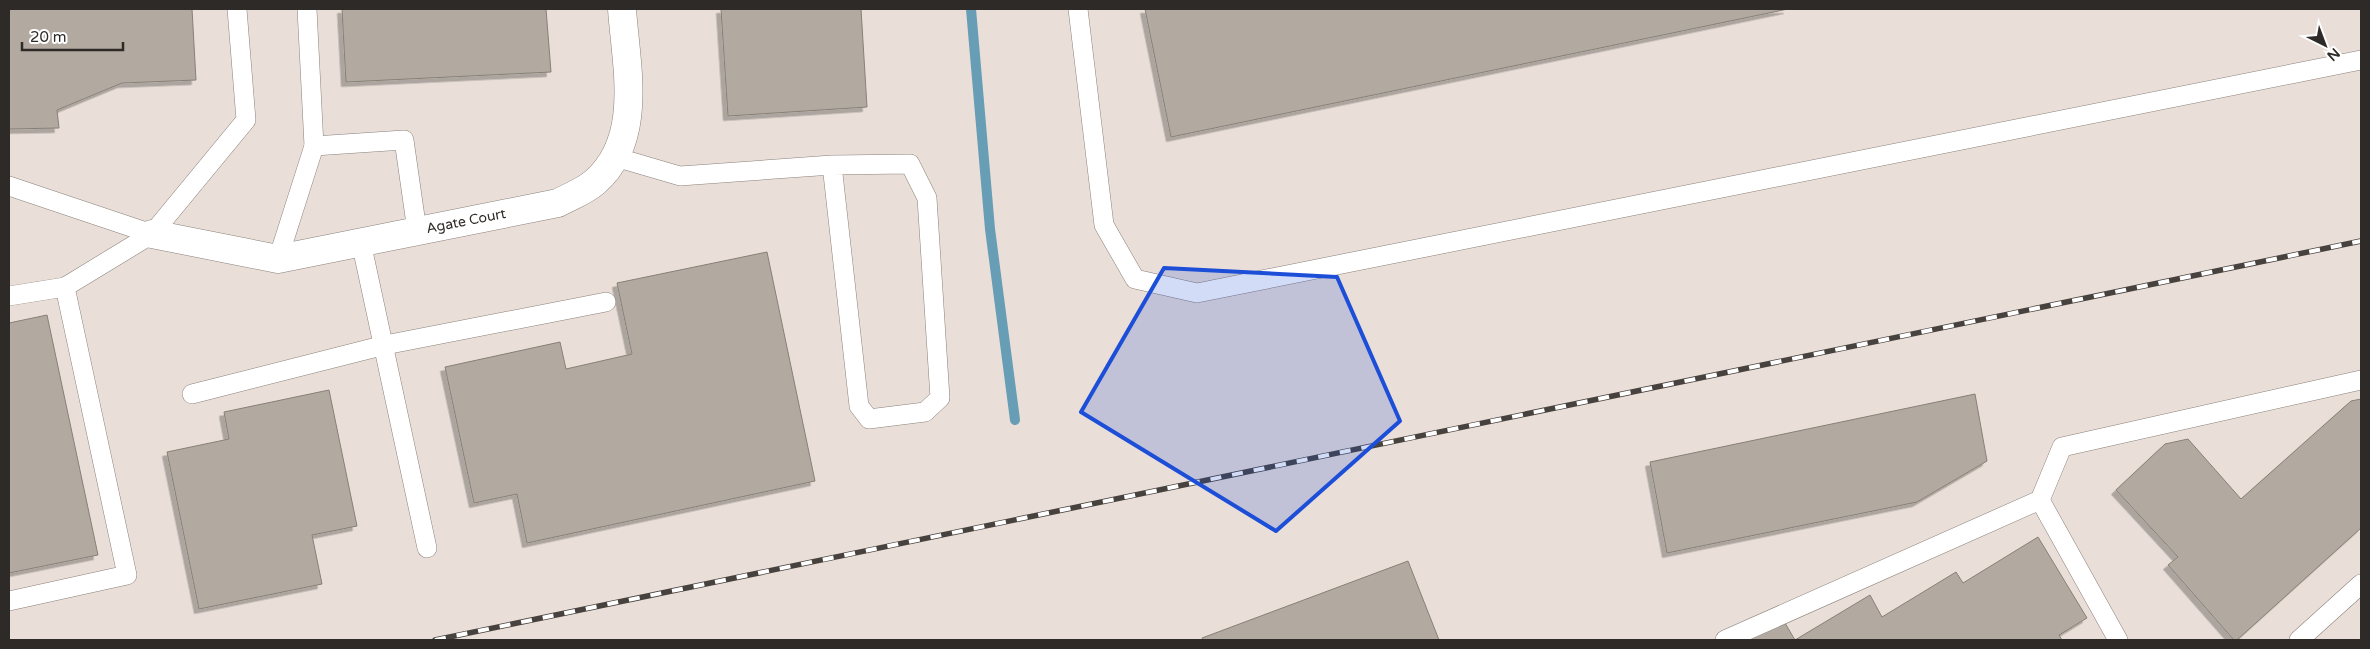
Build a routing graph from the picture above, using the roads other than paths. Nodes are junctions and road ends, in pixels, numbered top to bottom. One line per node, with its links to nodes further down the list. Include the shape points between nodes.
1 (237, 9): 11 (lane, via 246,120)
2 (307, 9): 6 (lane)
3 (622, 9): 7 (street, Agate Court, via 629,107 626,133)
4 (1078, 9): 5 (lane, via 1104,225 1135,279 1197,292)
5 (2361, 60)
6 (314, 146): 10 (lane, via 404,140); 13 (lane)
7 (616, 157): 8 (lane, via 680,176); 10 (street, Agate Court, via 594,183 558,203)
8 (832, 165): 8 (lane, via 859,406 869,419 925,412 940,398 927,198 910,164)
9 (9, 186): 11 (lane)
10 (417, 231): 12 (street, Agate Court)
11 (152, 234): 13 (street, Agate Court); 14 (lane)
12 (361, 242): 13 (street, Agate Court); 17 (lane)
13 (278, 259)
14 (65, 287): 15 (lane); 23 (lane, via 127,576)
15 (9, 296)
16 (606, 302): 17 (lane)
17 (385, 345): 19 (lane); 21 (lane)
18 (2361, 380): 20 (lane, via 2062,447)
19 (192, 394)
20 (2040, 500): 24 (lane); 25 (lane)
21 (426, 548)
22 (2361, 584): 26 (lane)
23 (9, 601)
24 (1725, 640)
25 (2118, 640)
26 (2299, 640)

